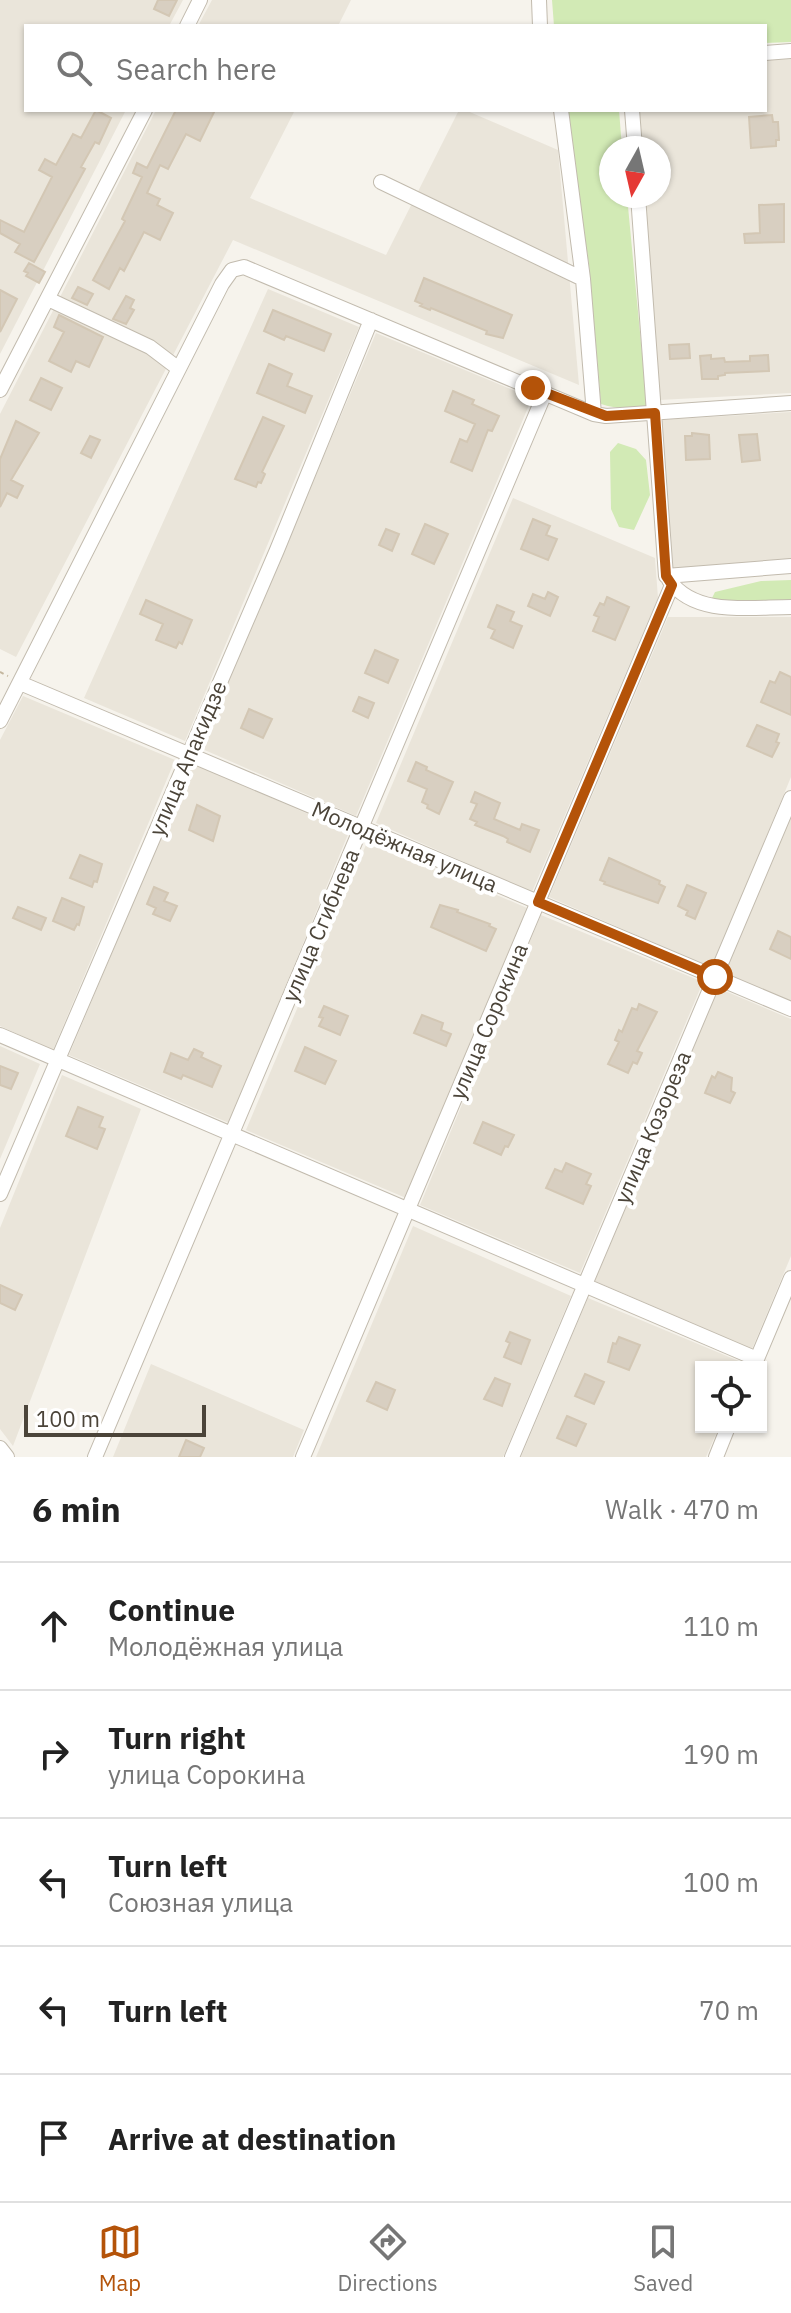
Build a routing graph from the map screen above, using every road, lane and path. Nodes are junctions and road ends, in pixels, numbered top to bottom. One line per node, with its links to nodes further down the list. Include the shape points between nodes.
1 (200, 0): 3 (street)
2 (539, 0): 4 (street)
3 (188, 24)
4 (540, 24)
5 (791, 51): 6 (street)
6 (767, 53)
7 (144, 112): 14 (street)
8 (561, 112): 13 (street)
9 (632, 112): 10 (street)
10 (634, 136)
11 (381, 182): 13 (street)
12 (639, 208): 20 (street)
13 (583, 279): 21 (street)
14 (48, 299): 16 (street, via 150,347); 17 (street)
15 (371, 320): 16 (street, via 244,267 232,270); 18 (street); 27 (street, улица Апакидзе)
16 (179, 369): 25 (street)
17 (0, 390)
18 (545, 393): 21 (street); 29 (street, улица Сгибнева)
19 (791, 403): 20 (street)
20 (655, 413): 21 (street); 23 (street)
21 (594, 414)
22 (791, 566): 23 (street)
23 (669, 581): 24 (street, via 697,602); 30 (street, улица Сорокина)
24 (791, 607)
25 (17, 687): 26 (street); 27 (street, Молодёжная улица)
26 (0, 721)
27 (188, 753): 29 (street, Молодёжная улица); 34 (street, улица Апакидзе)
28 (791, 798): 31 (street, улица Козореза)
29 (362, 827): 30 (street, Молодёжная улица); 35 (street, улица Сгибнева)
30 (538, 902): 31 (street, Молодёжная улица); 37 (street, улица Сорокина)
31 (715, 977): 32 (street, Молодёжная улица); 39 (street, улица Козореза)
32 (791, 1009)
33 (0, 1035): 34 (street)
34 (57, 1060): 35 (street); 36 (street, улица Апакидзе)
35 (232, 1134): 37 (street); 45 (street, улица Сгибнева)
36 (0, 1194)
37 (408, 1209): 39 (street); 46 (street, улица Сорокина)
38 (791, 1278): 41 (street)
39 (585, 1285): 40 (street); 47 (street, улица Козореза)
40 (751, 1361)
41 (756, 1361)
42 (726, 1433): 48 (street)
43 (0, 1448): 44 (street)
44 (7, 1457)
45 (95, 1457)
46 (303, 1457)
47 (512, 1457)
48 (716, 1457)

